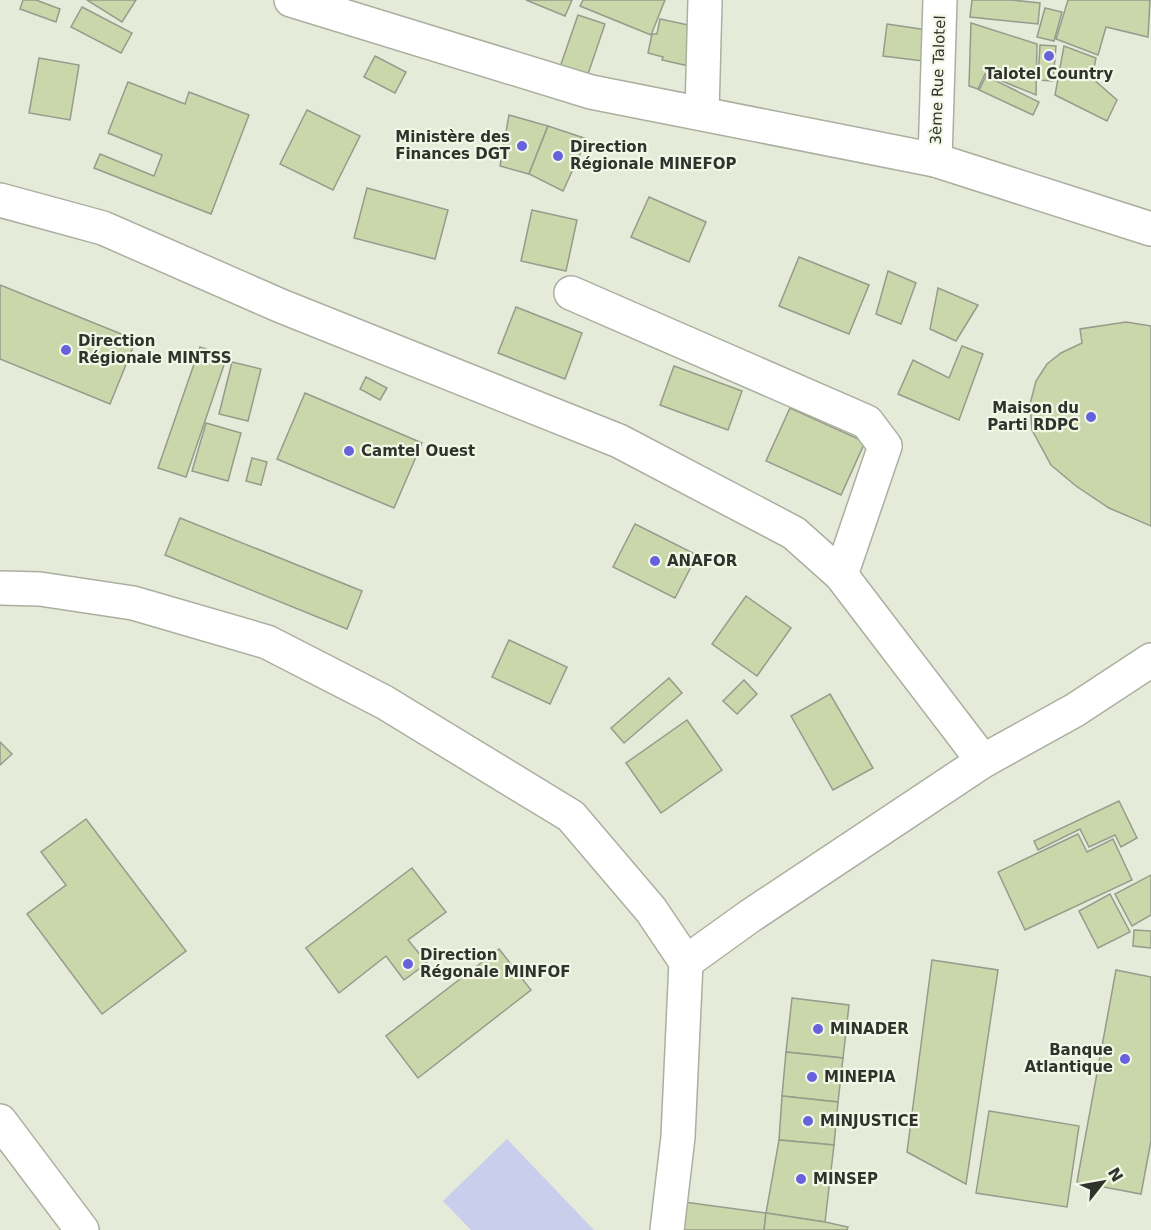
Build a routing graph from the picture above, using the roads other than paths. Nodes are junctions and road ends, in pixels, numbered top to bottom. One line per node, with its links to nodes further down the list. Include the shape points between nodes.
1 (291, 0): 4 (street, via 591,92)
2 (705, 0): 4 (street)
3 (940, 0): 5 (street, 3ème Rue Talotel)
4 (702, 113): 5 (street)
5 (935, 160): 7 (street)
6 (0, 200): 9 (street, via 103,228 280,306 619,441 794,533)
7 (1151, 229)
8 (571, 293): 9 (street, via 867,422 885,447)
9 (841, 575): 12 (street)
10 (0, 588): 13 (street, via 40,589 133,603 267,642 384,702 571,816 651,910)
11 (1151, 660): 12 (street, via 1075,710)
12 (983, 761): 13 (street)
13 (686, 962): 16 (street, via 678,1137)
14 (0, 1122): 15 (street)
15 (82, 1230)
16 (667, 1230)

